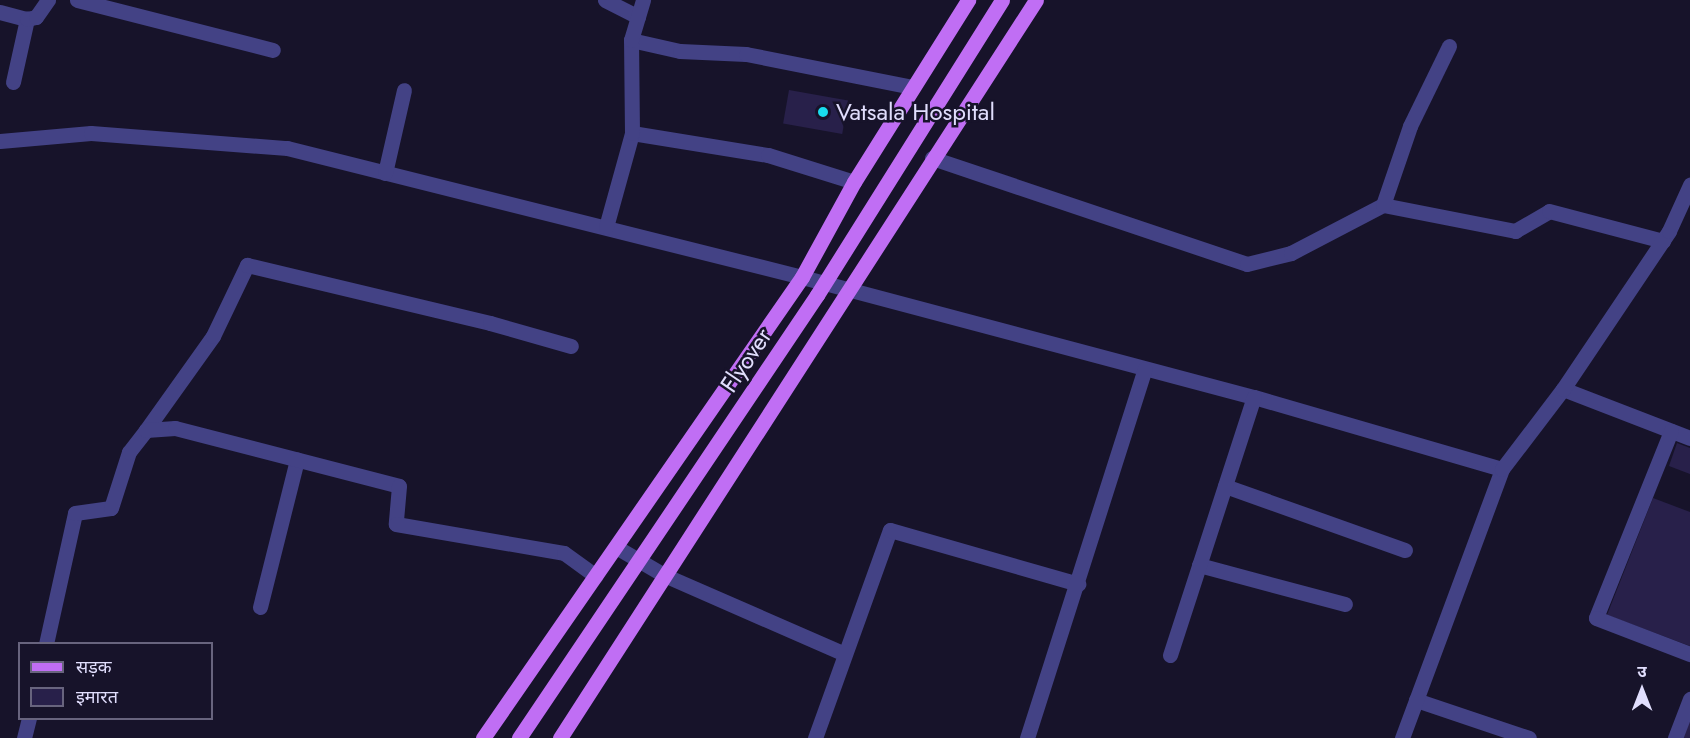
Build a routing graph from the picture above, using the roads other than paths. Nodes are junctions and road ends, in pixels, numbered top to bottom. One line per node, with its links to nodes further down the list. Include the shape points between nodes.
1 (48, 0): 10 (street, via 36,17)
2 (77, 0): 13 (street)
3 (605, 0): 9 (street)
4 (643, 0): 9 (street)
5 (968, 0): 15 (main road)
6 (1002, 0): 57 (main road, Flyover, bridge, via 817,295)
7 (1036, 0): 20 (main road)
8 (0, 12): 10 (street)
9 (638, 17): 11 (street)
10 (27, 19): 14 (street)
11 (632, 40): 15 (street, via 680,51 746,54); 17 (street)
12 (1449, 45): 24 (street, via 1410,126)
13 (273, 50)
14 (13, 82)
15 (912, 87): 22 (main road)
16 (404, 90): 21 (street)
17 (632, 133): 22 (street, via 768,155); 25 (street)
18 (4, 141): 19 (street); 21 (street, via 91,133 287,148)
19 (0, 155)
20 (932, 158): 24 (street, via 1247,264 1291,253); 28 (main road)
21 (386, 172): 25 (street)
22 (854, 182): 27 (main road)
23 (1690, 185): 26 (street)
24 (1383, 205): 26 (street, via 1515,231 1549,211)
25 (606, 228): 27 (street)
26 (1663, 241): 31 (street)
27 (802, 277): 28 (street); 39 (main road)
28 (846, 290): 30 (street); 42 (main road)
29 (570, 346): 33 (street, via 248,265 213,336)
30 (1145, 369): 32 (street); 44 (street)
31 (1563, 389): 34 (street); 37 (street)
32 (1254, 397): 37 (street); 38 (street)
33 (146, 430): 36 (street, via 175,428); 47 (street, via 129,452 111,508 75,513)
34 (1671, 431): 35 (street); 49 (street, via 1596,618)
35 (1690, 438)
36 (297, 460): 43 (street, via 399,486 396,524 564,553); 46 (street)
37 (1502, 469): 52 (street)
38 (1225, 486): 40 (street); 41 (street)
39 (616, 547): 42 (street); 43 (main road)
40 (1406, 549)
41 (1199, 566): 45 (street); 50 (street)
42 (664, 575): 48 (street); 58 (main road)
43 (596, 576): 56 (main road)
44 (1078, 584): 48 (street, via 890,530); 54 (street)
45 (1345, 604)
46 (260, 607)
47 (46, 642)
48 (845, 654): 59 (street)
49 (1690, 654)
50 (1170, 655)
51 (1690, 699): 62 (street)
52 (1416, 700): 60 (street); 61 (street)
53 (28, 720): 55 (street)
54 (1029, 737)
55 (24, 738)
56 (483, 738)
57 (519, 738)
58 (560, 738)
59 (815, 738)
60 (1402, 738)
61 (1528, 738)
62 (1675, 738)

